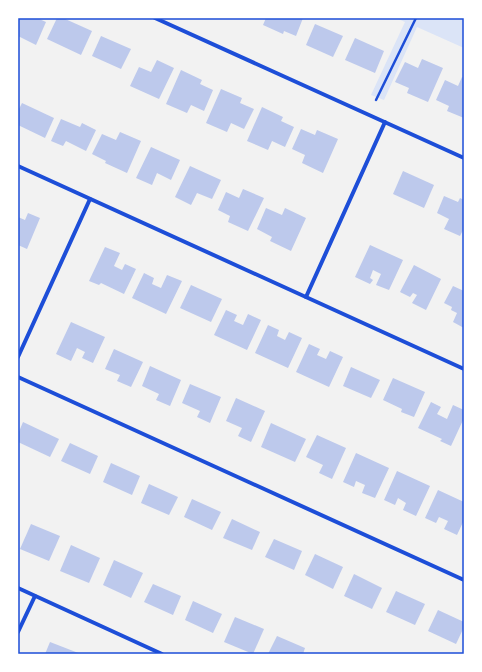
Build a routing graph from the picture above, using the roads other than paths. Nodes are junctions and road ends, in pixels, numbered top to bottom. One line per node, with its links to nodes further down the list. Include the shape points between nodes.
1 (155, 18): 2 (street)
2 (385, 122): 3 (street); 6 (street)
3 (464, 158)
4 (18, 166): 5 (street)
5 (90, 199): 6 (street); 7 (street)
6 (306, 297): 8 (street)
7 (18, 357)
8 (464, 369)
9 (18, 377): 10 (street)
10 (464, 580)
11 (18, 588): 12 (street)
12 (35, 596): 13 (street); 14 (street)
13 (18, 632)
14 (162, 654)

